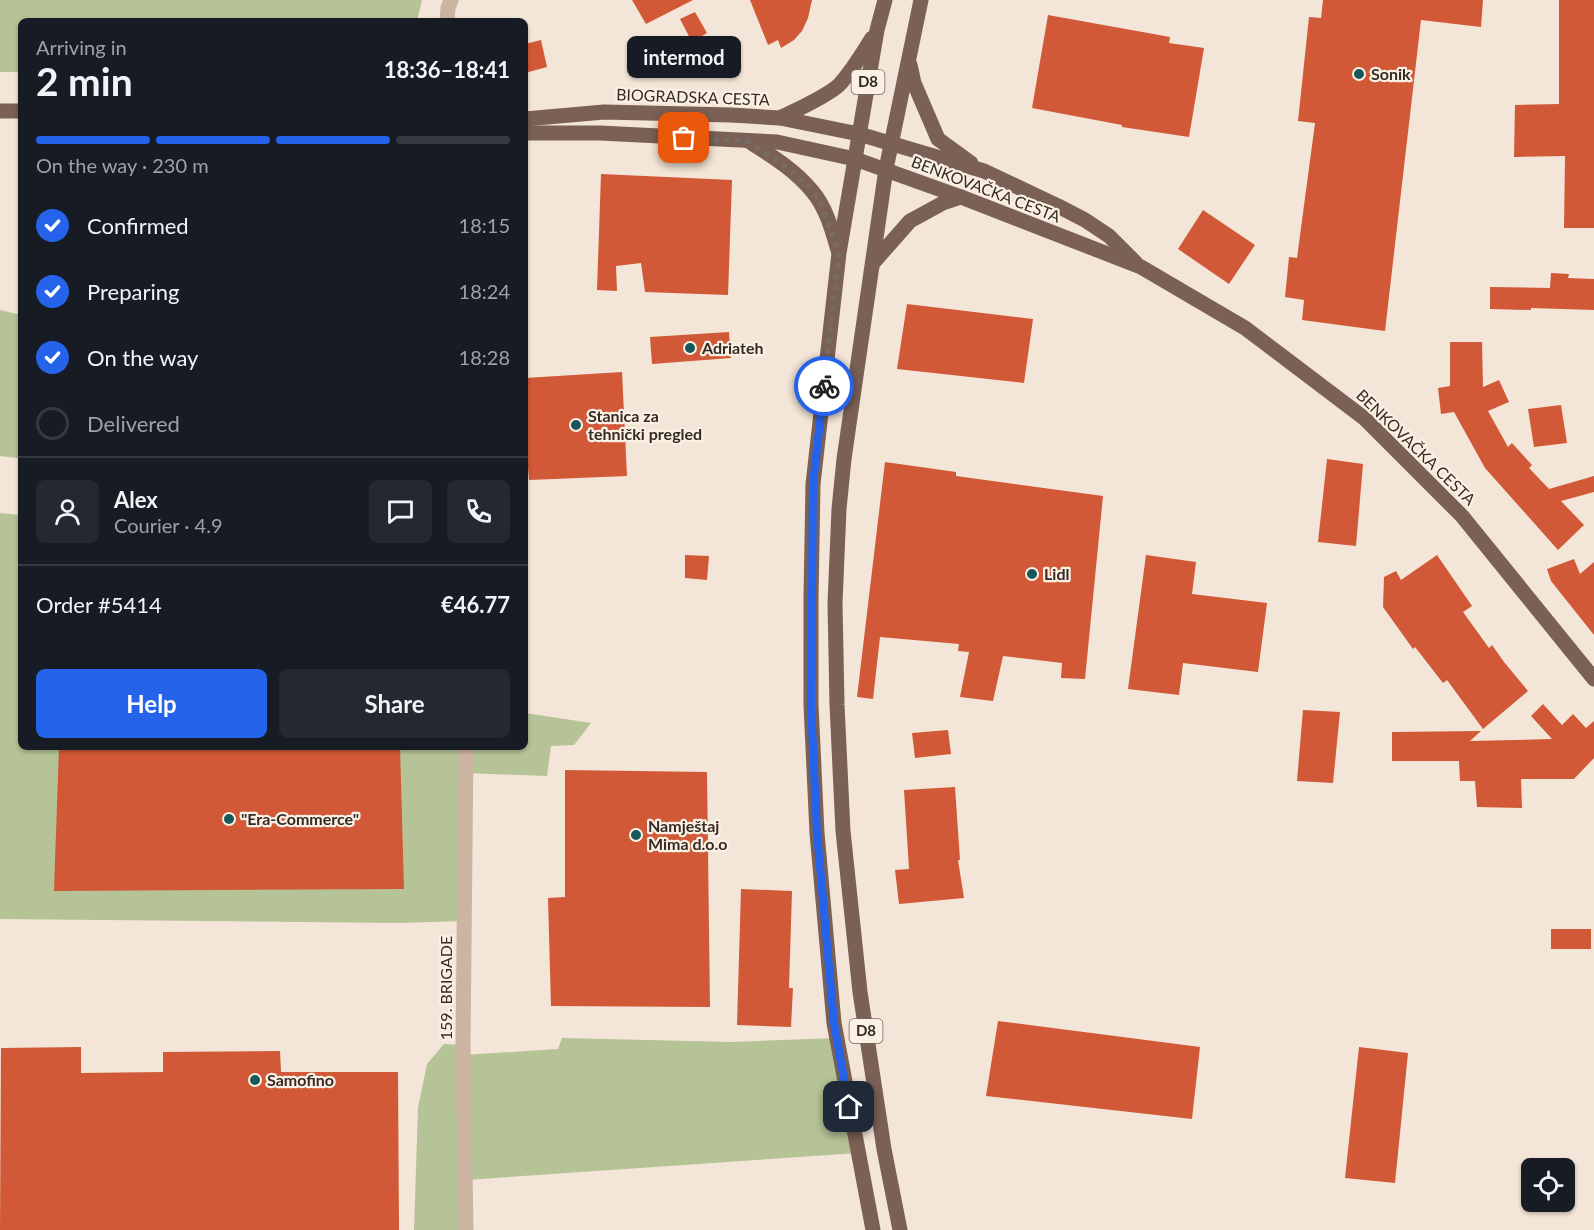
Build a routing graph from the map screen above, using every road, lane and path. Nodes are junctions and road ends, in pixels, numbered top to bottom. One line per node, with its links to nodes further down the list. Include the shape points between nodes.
1 (451, 0): 4 (street)
2 (885, 0): 5 (main road, D8)
3 (921, 0): 6 (main road, D8)
4 (447, 18)
5 (877, 30): 9 (main road, via 837,86); 12 (main road, D8)
6 (909, 59): 14 (main road, D8); 17 (main road, via 914,83 938,139)
7 (0, 111): 8 (main road)
8 (18, 111)
9 (780, 118): 10 (main road, BIOGRADSKA CESTA, via 604,112); 12 (main road, BIOGRADSKA CESTA)
10 (528, 119)
11 (528, 133): 13 (main road)
12 (859, 134): 14 (main road, BIOGRADSKA CESTA); 15 (main road, D8)
13 (748, 141): 15 (main road, via 777,142); 19 (main road, via 813,191)
14 (891, 143): 16 (main road, D8); 17 (main road, BENKOVAČKA CESTA)
15 (855, 159): 16 (main road, BENKOVAČKA CESTA); 19 (main road, D8)
16 (886, 169): 18 (main road, BENKOVAČKA CESTA); 20 (main road, D8)
17 (984, 171): 21 (main road, BENKOVAČKA CESTA, via 1085,220 1109,236)
18 (961, 197): 20 (main road, via 910,221); 21 (main road, BENKOVAČKA CESTA)
19 (839, 253): 25 (main road, D8, via 813,484 811,705 817,833 834,1023)
20 (873, 263): 26 (main road, D8, via 839,509 835,603 837,705 843,831 860,992)
21 (1141, 267): 22 (main road, BENKOVAČKA CESTA, via 1245,328 1364,418 1462,516)
22 (1593, 674)
23 (466, 750): 24 (street, 159. BRIGADE)
24 (466, 1230)
25 (873, 1230)
26 (900, 1230)

